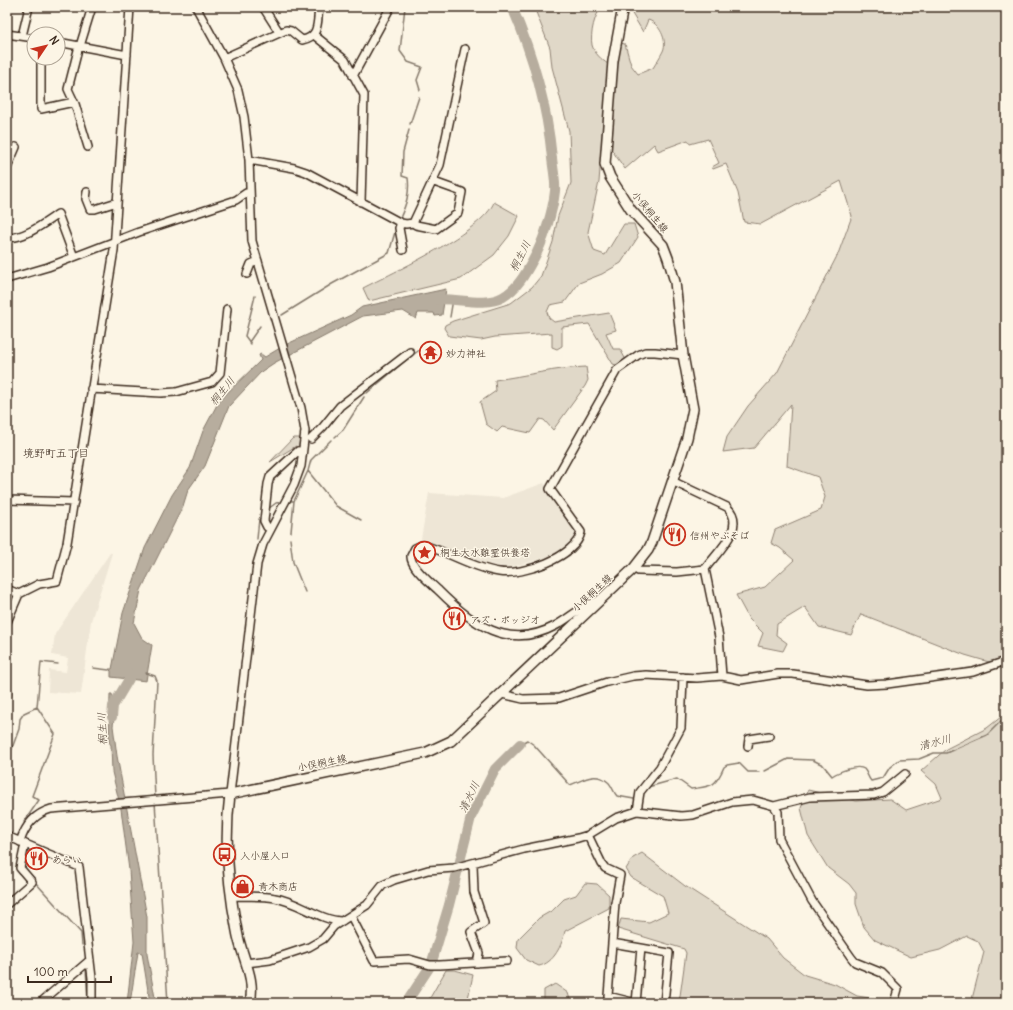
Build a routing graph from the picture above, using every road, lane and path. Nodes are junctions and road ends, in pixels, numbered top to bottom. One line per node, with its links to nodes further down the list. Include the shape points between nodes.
1 (29, 7): 12 (street)
2 (92, 7): 15 (street)
3 (130, 7): 17 (street)
4 (196, 7): 18 (street)
5 (263, 7): 9 (street)
6 (318, 7): 11 (street, via 319,20)
7 (623, 7): 42 (main road, 小俣桐生線, via 613,61 605,164 627,204 663,245 674,282)
8 (390, 8): 20 (street)
9 (279, 32): 11 (street, via 289,30 303,40); 18 (street)
10 (7, 34): 12 (street)
11 (314, 35): 20 (street, via 345,60)
12 (22, 36): 13 (street)
13 (26, 37)
14 (66, 44): 15 (street)
15 (79, 46): 17 (street); 21 (street, via 68,89)
16 (465, 49): 26 (street)
17 (127, 55): 29 (street)
18 (224, 58): 24 (street, via 238,90)
19 (41, 66): 21 (street, via 41,109)
20 (353, 76): 30 (street, via 364,95)
21 (74, 102): 23 (street)
22 (16, 147): 25 (street)
23 (88, 148)
24 (249, 160): 28 (street); 30 (street, via 306,172)
25 (7, 168)
26 (434, 182): 32 (street); 32 (street, via 462,192 458,214 434,229)
27 (87, 192): 29 (street, via 86,198 90,209)
28 (250, 192): 34 (street, via 236,200); 37 (street, via 251,229)
29 (117, 202): 34 (street)
30 (361, 202): 31 (street)
31 (401, 223): 32 (street); 35 (street, via 399,228)
32 (413, 223)
33 (7, 238): 36 (street, via 37,228 58,214)
34 (114, 242): 36 (street); 43 (street)
35 (402, 250)
36 (74, 257): 39 (street)
37 (258, 262): 38 (street, via 250,266); 49 (street, via 304,426 301,466 294,485)
38 (247, 274)
39 (7, 279)
40 (227, 309): 43 (street, via 220,373 212,382 176,392 161,393)
41 (410, 352): 44 (street, via 340,406)
42 (682, 355): 46 (main road, 小俣桐生線, via 693,409 687,438); 54 (street, via 645,352 617,370 550,489 581,532 564,555 539,566 504,572 465,562 422,545 415,548 411,556 416,567 466,617 483,628 496,632 519,635 542,632)
43 (91, 388): 48 (street)
44 (311, 439)
45 (298, 451): 49 (street, via 276,470 269,481 264,521)
46 (672, 481): 50 (main road, 小俣桐生線, via 652,542); 51 (street, via 727,507 733,514 734,526 729,539)
47 (7, 500): 48 (street)
48 (74, 502): 53 (street, via 57,582 34,586)
49 (270, 529): 65 (street, via 257,564)
50 (634, 568): 51 (street, via 638,571 677,572); 54 (main road, 小俣桐生線)
51 (705, 569): 57 (street, via 719,637)
52 (7, 589): 53 (street)
53 (19, 594): 55 (street)
54 (598, 601): 61 (main road, 小俣桐生線)
55 (7, 622)
56 (1006, 661): 57 (street, via 974,672 887,684 867,685 793,674 741,680)
57 (722, 676): 58 (street)
58 (683, 678): 61 (street, via 632,676 559,698 523,699); 67 (street, via 681,728 660,767 640,792)
59 (7, 690): 60 (street)
60 (7, 694)
61 (502, 694): 65 (main road, 小俣桐生線, via 451,740 425,753)
62 (768, 736): 63 (street, via 749,739)
63 (748, 746)
64 (905, 774): 66 (street, via 883,792 874,795 810,797)
65 (230, 794): 70 (street, via 58,808 46,811 29,823); 72 (main road, via 226,840)
66 (774, 806): 67 (street, via 753,800 732,802 693,815); 87 (street, via 778,812 779,839 812,901 851,958 882,973 898,989)
67 (637, 811): 68 (street, via 616,818)
68 (588, 835): 71 (street); 76 (street, via 605,868 620,875)
69 (7, 836): 70 (street)
70 (22, 843): 73 (street, via 20,868 32,882); 78 (street, via 79,867)
71 (473, 864): 74 (street, via 428,870 394,880 383,885 367,905); 81 (street, via 474,892 484,923 471,932 479,953)
72 (232, 896): 75 (street, via 275,898 296,904 334,921); 80 (main road, via 237,932)
73 (7, 904)
74 (351, 916): 75 (street); 81 (street, via 374,962 409,959 430,965)
75 (342, 921): 80 (street, via 309,947 270,960)
76 (612, 943): 77 (street); 85 (street, via 608,996)
77 (641, 948): 85 (street); 86 (street, via 669,953)
78 (90, 960): 82 (street); 83 (street)
79 (507, 961): 81 (street)
80 (246, 963): 84 (main road, via 252,983)
81 (477, 963)
82 (40, 1003)
83 (92, 1003)
84 (250, 1003)
85 (636, 1003)
86 (664, 1003)
87 (894, 1003)

